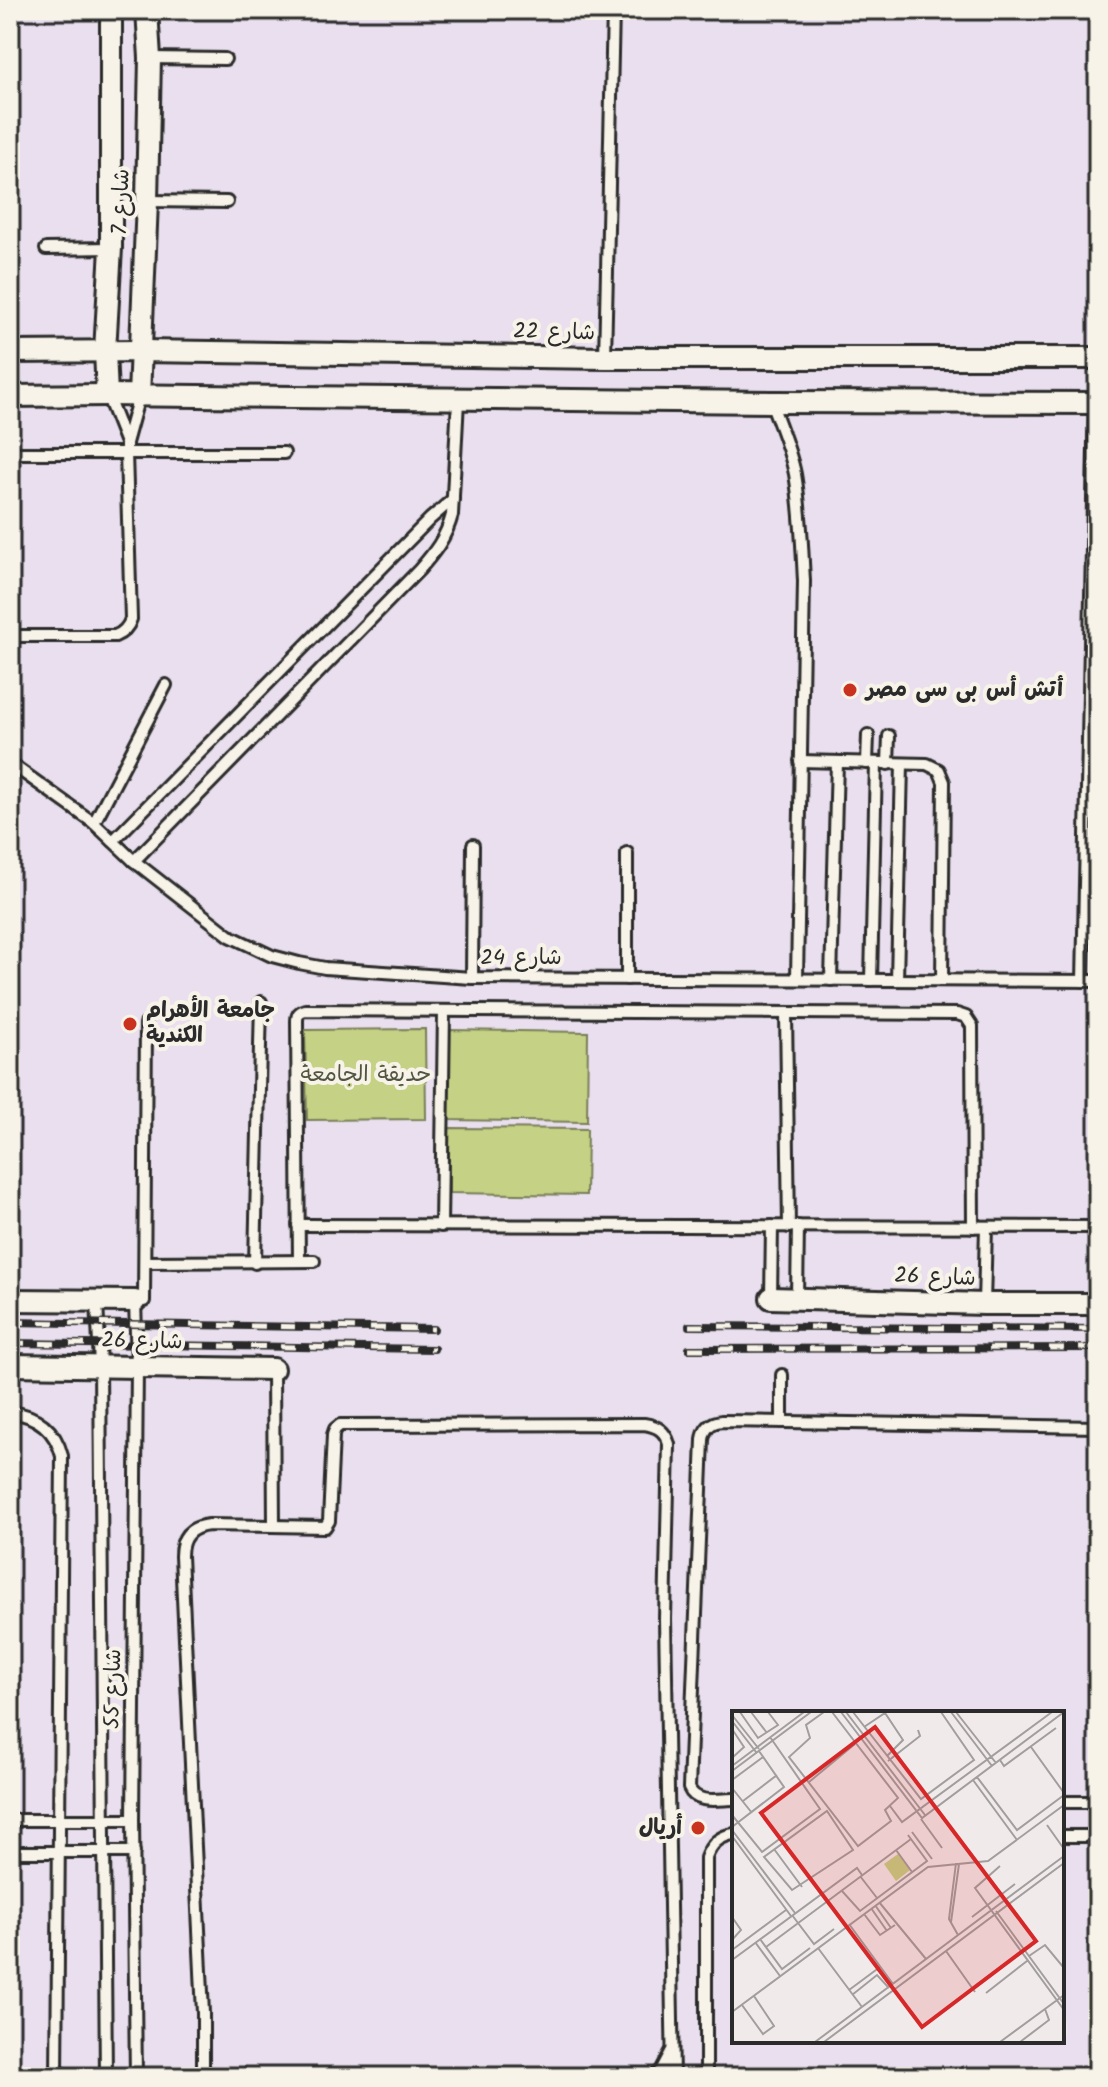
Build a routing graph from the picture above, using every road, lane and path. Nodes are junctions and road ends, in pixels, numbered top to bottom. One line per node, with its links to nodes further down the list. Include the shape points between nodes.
1 (111, 10): 8 (street, شارع 7)
2 (147, 10): 4 (street, شارع 7)
3 (613, 10): 13 (lane)
4 (150, 58): 5 (lane); 6 (street, شارع 7)
5 (225, 59)
6 (147, 201): 7 (lane); 11 (street, شارع 7)
7 (227, 202)
8 (111, 248): 9 (lane); 10 (street, شارع 7)
9 (46, 249)
10 (105, 351): 11 (street, شارع 22); 12 (street, شارع 22); 15 (street, شارع 7)
11 (141, 351): 13 (street, شارع 22); 17 (street, شارع 7)
12 (10, 352)
13 (605, 358): 14 (street, شارع 22)
14 (1098, 358)
15 (107, 395): 16 (street); 17 (street); 21 (lane)
16 (10, 396)
17 (139, 396): 18 (street); 21 (lane)
18 (458, 400): 19 (street); 24 (lane)
19 (771, 402): 20 (street); 30 (lane, via 791,459 800,507)
20 (1096, 403): 25 (lane)
21 (126, 448): 22 (lane); 23 (lane); 26 (lane, via 129,625 115,636)
22 (10, 453)
23 (284, 453)
24 (453, 499): 37 (lane); 40 (lane, via 447,531 430,558)
25 (1095, 570): 48 (lane)
26 (10, 636)
27 (166, 685): 36 (lane)
28 (868, 735): 33 (lane)
29 (889, 736): 34 (lane)
30 (800, 761): 31 (lane); 43 (lane)
31 (837, 762): 33 (lane); 44 (lane)
32 (10, 763): 36 (lane, شارع 24)
33 (871, 763): 34 (lane); 45 (lane)
34 (888, 764): 35 (lane)
35 (902, 764): 46 (lane); 47 (lane, via 927,764 939,770 944,782)
36 (94, 823): 37 (lane, شارع 24)
37 (113, 841): 40 (lane, شارع 24)
38 (473, 845): 41 (lane)
39 (627, 853): 42 (lane)
40 (134, 861): 41 (lane, شارع 24, via 230,936 272,956 325,968)
41 (472, 978): 42 (lane, شارع 24)
42 (627, 979): 43 (lane, شارع 24)
43 (797, 979): 44 (lane, شارع 24)
44 (831, 980): 45 (lane, شارع 24)
45 (871, 980): 46 (lane, شارع 24)
46 (897, 980): 47 (lane, شارع 24)
47 (942, 980): 48 (lane, شارع 24)
48 (1083, 981): 49 (lane, شارع 24)
49 (1098, 981)
50 (261, 1002): 64 (lane)
51 (444, 1011): 52 (lane); 54 (lane, via 305,1010 297,1015); 55 (lane)
52 (786, 1013): 57 (lane); 58 (lane, via 966,1017 972,1026)
53 (146, 1024): 63 (lane, شارع 55)
54 (298, 1225): 55 (lane); 61 (lane)
55 (441, 1226): 56 (lane)
56 (772, 1226): 57 (lane); 65 (lane)
57 (793, 1226): 58 (lane); 66 (lane)
58 (973, 1227): 59 (lane)
59 (986, 1227): 60 (lane); 70 (lane)
60 (1098, 1227)
61 (299, 1261): 62 (lane); 64 (lane)
62 (314, 1261)
63 (145, 1262): 64 (lane); 69 (lane, شارع 55)
64 (255, 1263)
65 (771, 1298): 66 (street, شارع 26)
66 (797, 1298): 70 (street, شارع 26)
67 (10, 1300): 68 (street, شارع 26)
68 (97, 1301): 69 (street, شارع 26); 73 (lane, شارع 55)
69 (140, 1301): 74 (lane, شارع 55)
70 (984, 1304): 71 (street, شارع 26)
71 (1098, 1304)
72 (10, 1365): 73 (street, شارع 26)
73 (100, 1366): 74 (street, شارع 26); 86 (lane, شارع 55)
74 (137, 1366): 75 (street, شارع 26); 87 (lane, شارع 55)
75 (273, 1369): 80 (lane)
76 (782, 1375): 78 (lane)
77 (10, 1412): 85 (lane, via 44,1425 62,1456)
78 (782, 1422): 79 (lane); 81 (lane, via 716,1421 703,1434 689,1788 699,1799)
79 (1098, 1427)
80 (274, 1526): 95 (lane, via 329,1524 333,1435 340,1425 644,1424 663,1432 669,1444 665,1619); 99 (lane, via 199,1526 181,1546)
81 (732, 1799)
82 (1064, 1802): 83 (lane)
83 (1098, 1802)
84 (10, 1820): 85 (lane)
85 (58, 1820): 86 (lane); 93 (lane)
86 (104, 1820): 87 (lane); 94 (lane, شارع 55)
87 (133, 1820): 92 (lane, شارع 55)
88 (732, 1834): 102 (lane, via 716,1840 706,1858)
89 (1064, 1836): 90 (lane)
90 (1098, 1836)
91 (10, 1852): 93 (lane)
92 (134, 1852): 94 (lane); 98 (lane, شارع 55)
93 (58, 1853): 94 (lane); 96 (lane)
94 (105, 1853): 97 (lane, شارع 55)
95 (672, 2050): 100 (lane); 101 (lane)
96 (57, 2077)
97 (106, 2077)
98 (136, 2077)
99 (203, 2077)
100 (653, 2077)
101 (673, 2077)
102 (706, 2077)

